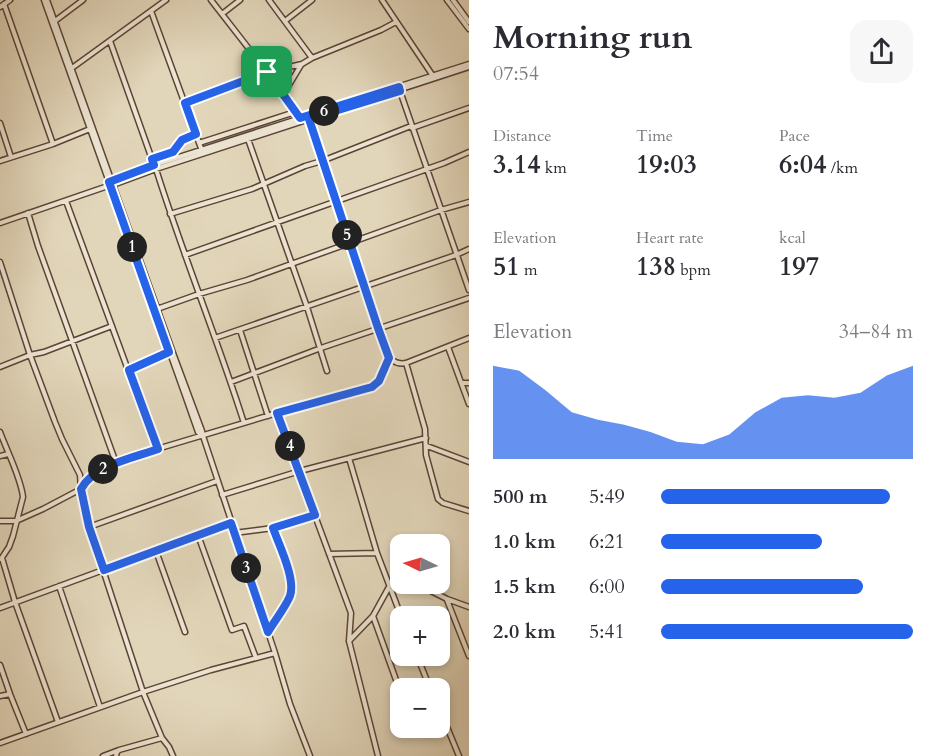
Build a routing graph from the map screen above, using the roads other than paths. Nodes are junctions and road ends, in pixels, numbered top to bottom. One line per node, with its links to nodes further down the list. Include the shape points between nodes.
1 (10, 0): 12 (street)
2 (45, 0): 15 (street); 37 (street)
3 (83, 0): 15 (street)
4 (166, 0): 13 (street)
5 (211, 0): 14 (street)
6 (240, 0): 14 (street)
7 (269, 0): 16 (street)
8 (312, 0): 16 (street)
9 (382, 0): 17 (street)
10 (447, 0): 19 (street)
11 (453, 0): 18 (street)
12 (2, 6): 41 (street)
13 (151, 11): 20 (street); 29 (street)
14 (222, 14): 25 (street)
15 (55, 21): 24 (street)
16 (285, 21): 21 (street)
17 (396, 22): 21 (street); 26 (street)
18 (469, 22)
19 (469, 30)
20 (110, 41): 24 (street); 45 (street)
21 (312, 58): 22 (street)
22 (302, 64): 25 (street); 28 (street)
23 (469, 66): 26 (street); 27 (street)
24 (72, 68): 50 (street)
25 (267, 72): 28 (street); 29 (street)
26 (433, 76): 27 (street)
27 (399, 89): 33 (street); 34 (street); 36 (street)
28 (284, 95): 31 (street)
29 (185, 103): 38 (street)
30 (467, 109): 32 (street); 36 (street)
31 (295, 112): 33 (street); 40 (street)
32 (469, 114)
33 (300, 118): 42 (street)
34 (309, 119): 39 (street); 47 (street)
35 (0, 123): 44 (street)
36 (412, 127): 47 (street); 49 (street)
37 (90, 129): 41 (street); 50 (street)
38 (196, 134): 40 (street); 45 (street, via 182,140 173,152)
39 (248, 139): 48 (street); 51 (street)
40 (199, 143): 42 (street)
41 (53, 144): 44 (street)
42 (202, 151): 48 (street)
43 (469, 153): 49 (street)
44 (11, 157): 46 (street)
45 (152, 159): 48 (street)
46 (0, 161)
47 (322, 161): 51 (street); 53 (street)
48 (155, 167): 50 (street); 57 (street)
49 (426, 169): 53 (street); 55 (street)
50 (110, 184): 52 (street); 71 (street); 80 (street)
51 (264, 184): 57 (street); 59 (street)
52 (66, 201): 56 (street); 72 (street)
53 (335, 201): 59 (street); 60 (street)
54 (469, 202): 55 (street)
55 (441, 210): 60 (street); 63 (street)
56 (28, 213): 58 (street); 77 (street)
57 (170, 214): 62 (street)
58 (0, 223)
59 (276, 223): 62 (street); 65 (street)
60 (350, 243): 65 (street); 66 (street)
61 (469, 249): 63 (street)
62 (184, 255): 68 (street)
63 (456, 255): 66 (street); 67 (street)
64 (0, 262): 81 (street)
65 (291, 264): 68 (street); 70 (street)
66 (364, 287): 70 (street); 73 (street)
67 (469, 290)
68 (199, 294): 71 (street); 75 (street)
69 (469, 298): 73 (street)
70 (307, 307): 74 (street); 79 (street)
71 (157, 309): 96 (street)
72 (112, 326): 77 (street); 85 (street)
73 (378, 328): 79 (street); 82 (street)
74 (240, 330): 75 (street); 87 (street)
75 (215, 338): 88 (street)
76 (469, 338): 78 (street)
77 (73, 341): 81 (street); 104 (street)
78 (448, 347): 83 (street); 90 (street)
79 (321, 348): 86 (street); 87 (street)
80 (169, 352): 85 (street); 96 (street)
81 (30, 355): 84 (street); 107 (street, via 62,440 81,475)
82 (389, 358): 83 (street); 92 (street, via 379,381 372,387)
83 (406, 363): 97 (street)
84 (0, 367)
85 (129, 370): 99 (street)
86 (327, 371)
87 (254, 373): 88 (street); 93 (street)
88 (231, 382): 94 (street)
89 (469, 382): 90 (street)
90 (462, 383): 91 (street)
91 (469, 404)
92 (277, 413): 93 (street); 105 (street)
93 (268, 416): 94 (street)
94 (244, 423): 96 (street)
95 (0, 432): 100 (street)
96 (202, 436): 99 (street); 106 (street)
97 (426, 438): 98 (street); 102 (street)
98 (426, 446): 103 (street); 109 (street, via 440,501)
99 (158, 449): 104 (street)
100 (8, 454): 101 (street); 112 (street, via 22,491)
101 (0, 456)
102 (349, 458): 105 (street); 119 (street)
103 (469, 462)
104 (116, 463): 107 (street, via 90,476)
105 (300, 471): 108 (street); 110 (street)
106 (217, 481): 108 (street); 114 (street)
107 (81, 489): 112 (street); 114 (street)
108 (222, 495): 113 (street)
109 (469, 511)
110 (315, 515): 115 (street); 120 (street)
111 (0, 521): 112 (street)
112 (16, 521): 121 (street, via 9,547)
113 (231, 523): 116 (street); 117 (street)
114 (89, 527): 122 (street)
115 (273, 528): 116 (street); 132 (street, via 292,588)
116 (234, 533): 132 (street)
117 (198, 535): 118 (street); 136 (street, via 232,630 244,626)
118 (156, 551): 122 (street); 131 (street)
119 (377, 553): 120 (street); 124 (street)
120 (329, 554): 133 (street, via 351,613)
121 (1, 558): 126 (street)
122 (104, 570): 123 (street); 139 (street)
123 (59, 586): 126 (street); 142 (street)
124 (389, 588): 125 (street, via 417,584); 127 (street); 130 (street)
125 (447, 599): 128 (street); 135 (street)
126 (15, 602): 129 (street); 143 (street)
127 (397, 606)
128 (469, 606)
129 (0, 608)
130 (372, 616): 133 (street); 138 (street)
131 (184, 632)
132 (268, 632): 134 (street)
133 (349, 640): 153 (street)
134 (275, 652): 136 (street); 152 (street)
135 (469, 656)
136 (256, 658): 139 (street)
137 (0, 665): 140 (street)
138 (395, 678)
139 (143, 692): 142 (street); 146 (street)
140 (10, 694): 141 (street); 144 (street)
141 (0, 696)
142 (100, 707): 143 (street)
143 (58, 722): 144 (street)
144 (26, 734): 147 (street)
145 (450, 734): 154 (street)
146 (162, 738): 148 (street); 151 (street)
147 (0, 743)
148 (119, 750): 149 (street); 150 (street)
149 (103, 756)
150 (116, 756)
151 (173, 756)
152 (310, 756)
153 (378, 756)
154 (459, 756)

